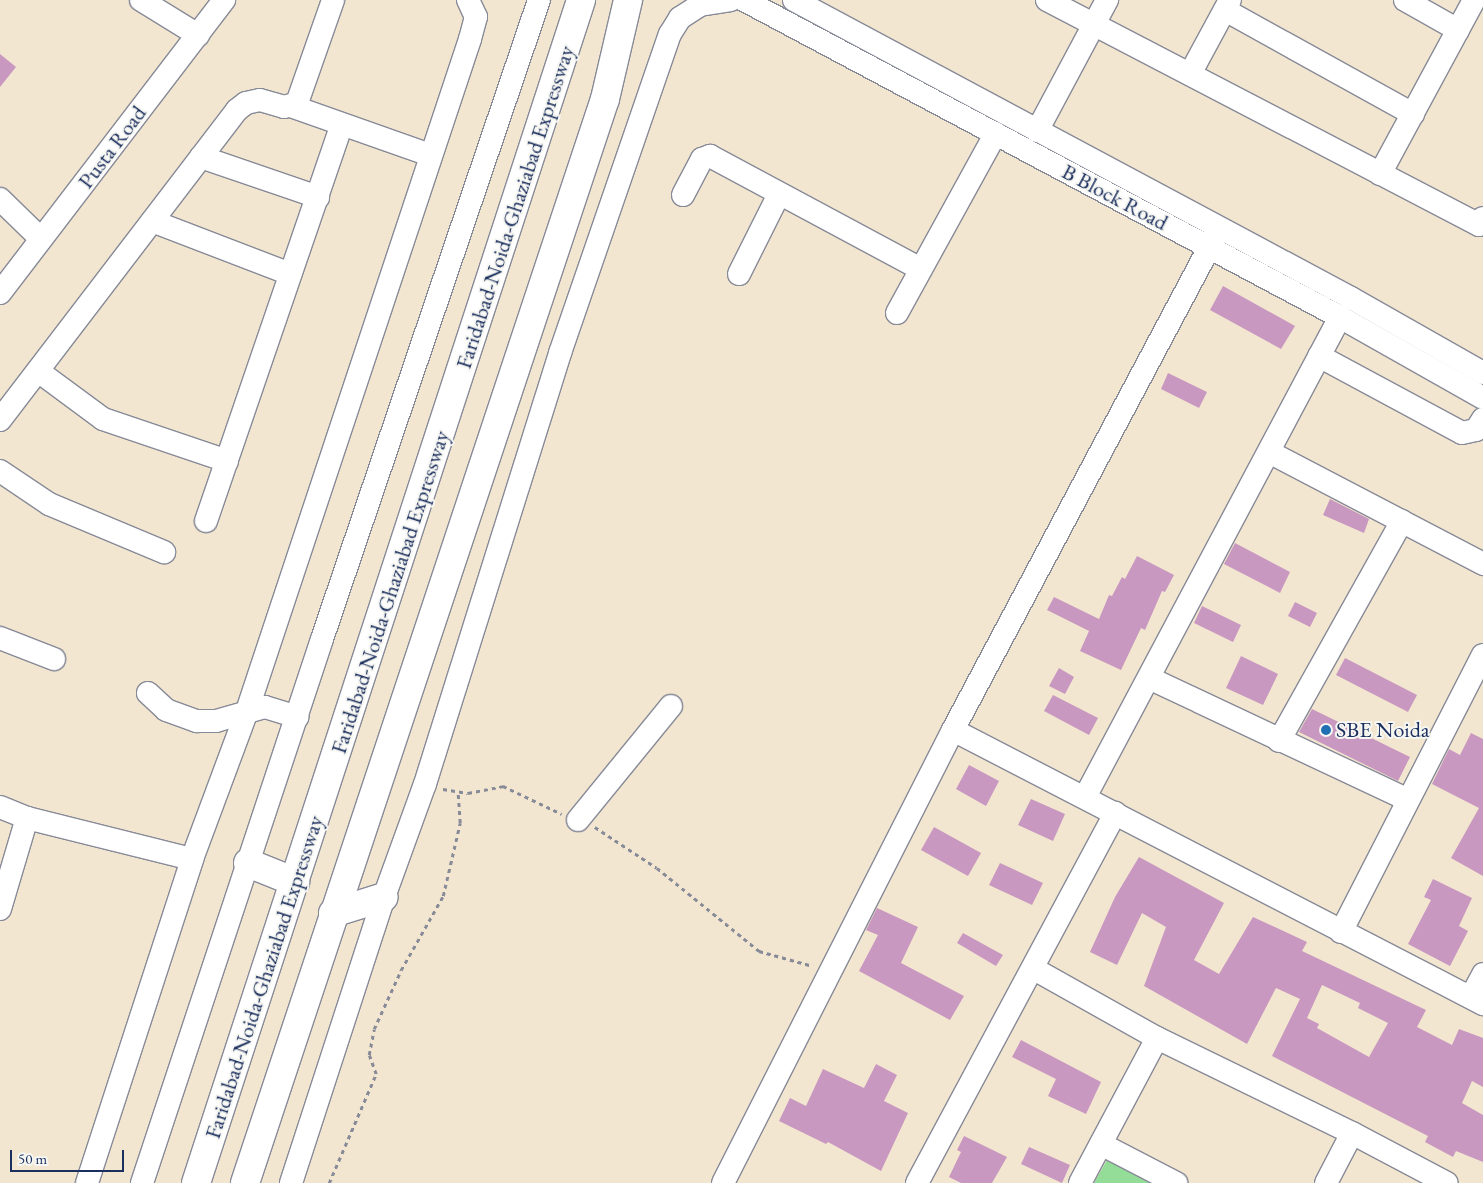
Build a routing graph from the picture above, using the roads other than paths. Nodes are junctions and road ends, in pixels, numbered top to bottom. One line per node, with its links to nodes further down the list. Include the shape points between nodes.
1 (141, 0): 18 (street)
2 (224, 0): 18 (street, Pusta Road)
3 (333, 0): 20 (street, via 300,96)
4 (468, 0): 25 (street, via 476,17)
5 (539, 0): 62 (street)
6 (581, 0): 73 (main road, Faridabad-Noida-Ghaziabad Expressway)
7 (628, 0): 76 (main road, Faridabad-Noida-Ghaziabad Expressway, via 605,99)
8 (731, 0): 74 (street, via 700,5 680,18 670,34 560,354 425,784)
9 (744, 0): 24 (street, B Block Road)
10 (794, 0): 23 (street, B Block Road)
11 (1047, 0): 16 (street)
12 (1107, 0): 16 (street)
13 (1405, 0): 17 (street)
14 (1474, 0): 17 (street)
15 (1227, 5): 19 (street); 21 (street)
16 (1094, 25): 19 (street); 23 (street)
17 (1458, 30): 21 (street)
18 (198, 35): 35 (street, Pusta Road)
19 (1190, 74): 27 (street)
20 (291, 106): 22 (street); 26 (street, via 284,108 260,100 246,103 237,110)
21 (1413, 114): 27 (street)
22 (341, 126): 25 (street); 30 (street)
23 (1037, 130): 34 (street, B Block Road)
24 (996, 133): 34 (street, B Block Road); 36 (street)
25 (430, 155): 61 (street)
26 (202, 157): 30 (street); 33 (street)
27 (1380, 174): 32 (street, via 1479,226)
28 (779, 194): 29 (street, via 707,156 702,159); 36 (street); 38 (street)
29 (683, 195)
30 (318, 196): 37 (street)
31 (0, 199): 35 (street)
32 (1483, 218)
33 (152, 221): 37 (street); 43 (street)
34 (1214, 238): 41 (street, B Block Road); 44 (street, B Block Road, via 1351,298); 63 (street)
35 (41, 239): 39 (street, Pusta Road)
36 (921, 269): 40 (street)
37 (290, 274): 49 (street)
38 (740, 274)
39 (0, 293)
40 (897, 313)
41 (1340, 316): 42 (street); 45 (street, B Block Road)
42 (1319, 356): 46 (street, via 1462,433 1476,430); 48 (street)
43 (38, 371): 47 (street); 49 (street, via 102,419)
44 (1483, 373)
45 (1483, 398)
46 (1483, 419)
47 (0, 420)
48 (1269, 452): 52 (street); 58 (street)
49 (227, 461): 51 (street)
50 (0, 471): 53 (street, via 49,504)
51 (206, 521)
52 (1402, 521): 54 (street); 64 (street)
53 (164, 552)
54 (1483, 564)
55 (0, 638): 57 (street)
56 (1483, 655): 66 (street)
57 (54, 659)
58 (1149, 678): 64 (street); 65 (street)
59 (148, 693): 61 (street, via 166,710 197,721 216,721)
60 (671, 706): 70 (street)
61 (246, 714): 62 (street, via 265,707); 71 (street)
62 (297, 717): 72 (street)
63 (953, 730): 65 (street); 89 (street)
64 (1278, 740): 66 (street)
65 (1084, 797): 68 (street)
66 (1408, 800): 77 (street)
67 (0, 807): 69 (street)
68 (1115, 813): 77 (street); 78 (street)
69 (27, 818): 71 (street); 75 (street)
70 (578, 820)
71 (192, 859): 84 (street)
72 (248, 864): 73 (main road); 85 (street)
73 (295, 882): 86 (main road, Faridabad-Noida-Ghaziabad Expressway)
74 (384, 897): 76 (main road); 88 (street)
75 (0, 909)
76 (333, 914): 87 (main road, Faridabad-Noida-Ghaziabad Expressway)
77 (1341, 932): 80 (street)
78 (1034, 969): 81 (street); 90 (street)
79 (1483, 974): 80 (street)
80 (1477, 1000)
81 (1157, 1038): 82 (street); 83 (street)
82 (1352, 1133): 93 (street); 94 (street)
83 (1101, 1144): 91 (street); 92 (street)
84 (87, 1183)
85 (142, 1183)
86 (196, 1183)
87 (245, 1183)
88 (291, 1183)
89 (723, 1183)
90 (917, 1183)
91 (1080, 1183)
92 (1176, 1183)
93 (1326, 1183)
94 (1447, 1183)

